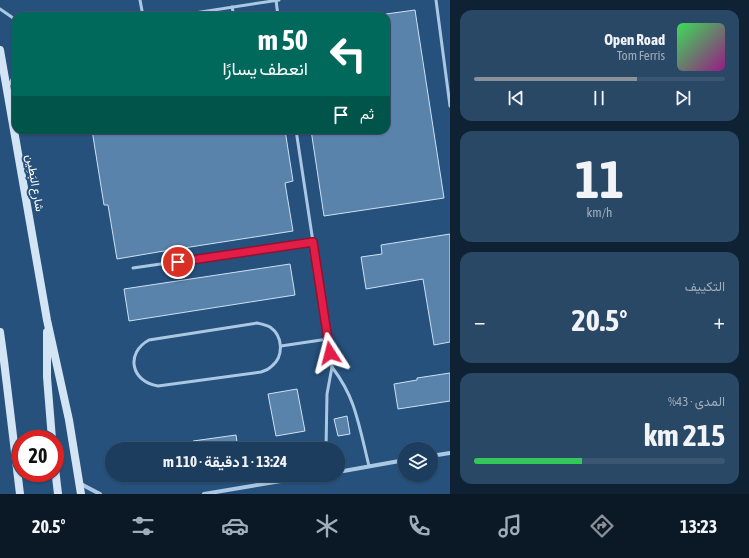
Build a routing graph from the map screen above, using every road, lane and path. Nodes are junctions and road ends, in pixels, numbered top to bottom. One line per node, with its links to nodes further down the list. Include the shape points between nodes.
1 (140, 0): 7 (lane)
2 (276, 0): 3 (lane); 5 (lane); 10 (lane)
3 (279, 0)
4 (436, 0): 15 (lane)
5 (232, 7): 8 (lane); 9 (lane)
6 (0, 9): 11 (lane)
7 (142, 12)
8 (200, 12)
9 (233, 12)
10 (278, 12)
11 (12, 17)
12 (0, 50): 14 (main road, شارع البَطِين)
13 (12, 80): 14 (lane)
14 (7, 89): 16 (main road, شارع البَطِين)
15 (450, 106)
16 (12, 118)
17 (15, 134): 21 (main road, شارع البَطِين)
18 (297, 134): 19 (lane)
19 (313, 242): 20 (lane); 23 (lane)
20 (133, 268)
21 (47, 320): 26 (main road, شارع البَطِين, via 47,377); 35 (main road, شارع البَطِين, via 70,420)
22 (0, 332): 36 (main road)
23 (328, 339): 24 (lane); 25 (lane)
24 (281, 346): 24 (lane, via 271,328 257,323 149,340 138,349 134,363 135,370 144,382 158,386 268,370 278,360)
25 (332, 367): 27 (lane, via 327,394); 31 (lane, via 348,392)
26 (51, 430)
27 (326, 442)
28 (450, 453): 29 (street)
29 (438, 455)
30 (398, 461): 31 (street)
31 (369, 466): 32 (street)
32 (345, 471)
33 (57, 482): 37 (main road)
34 (275, 482): 40 (street)
35 (79, 483): 38 (main road, شارع البَطِين); 39 (street)
36 (20, 494)
37 (58, 494)
38 (81, 494)
39 (100, 494)
40 (204, 494)

